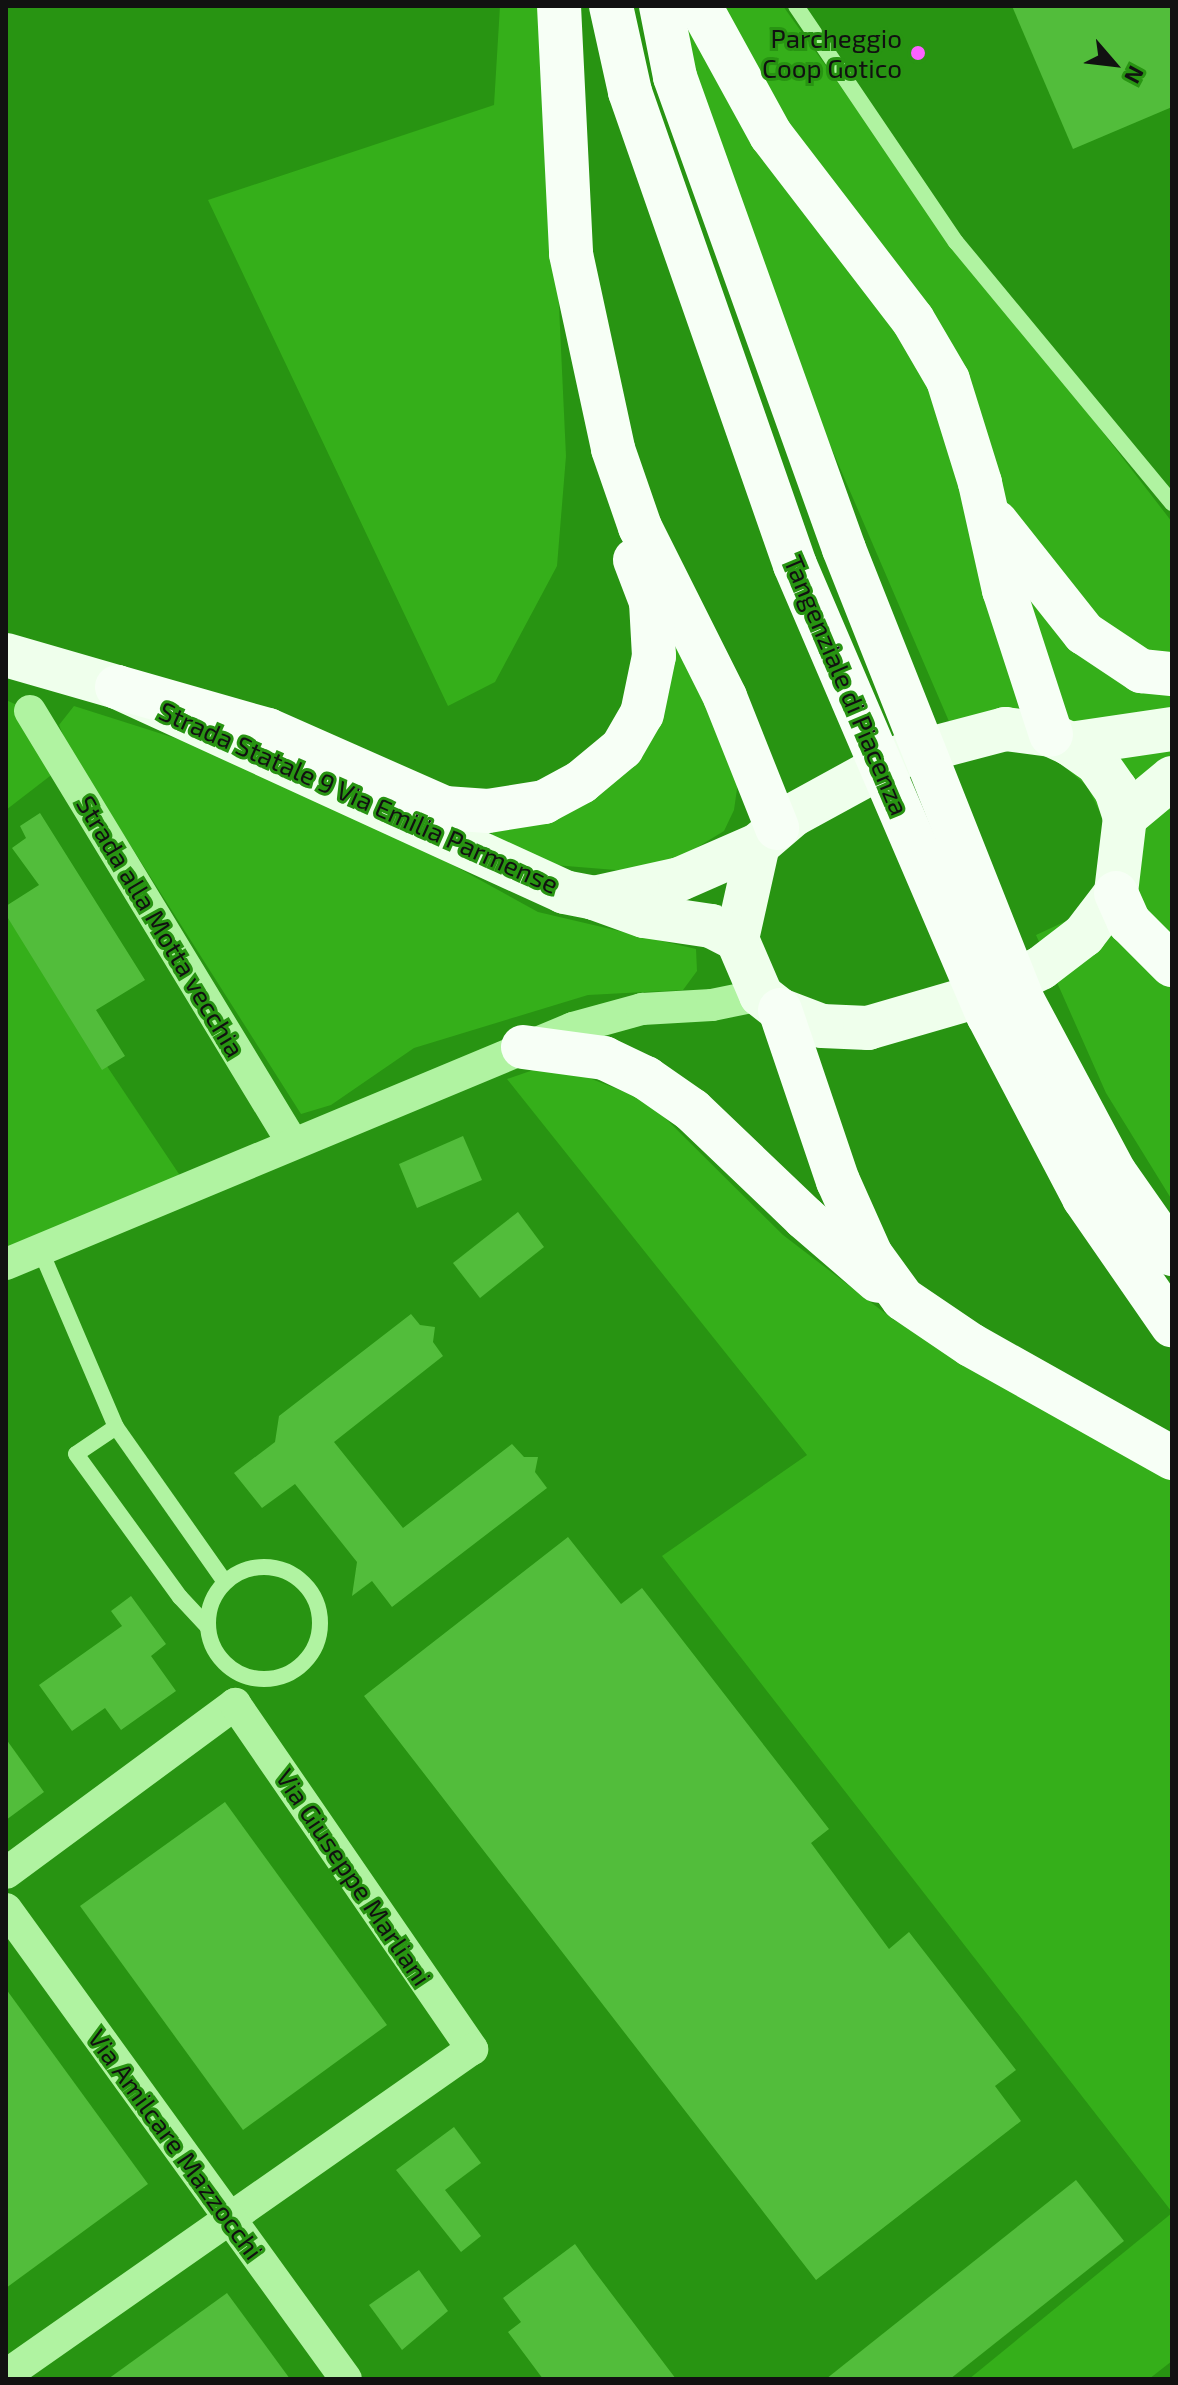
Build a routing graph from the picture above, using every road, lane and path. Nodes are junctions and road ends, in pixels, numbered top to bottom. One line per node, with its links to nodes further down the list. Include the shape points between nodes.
1 (559, 6): 6 (highway, via 571,254)
2 (611, 6): 29 (highway, Tangenziale di Piacenza, bridge, via 630,92 795,565 988,1015 1084,1198)
3 (661, 6): 26 (highway, Tangenziale di Piacenza, bridge, via 675,77 844,549 1022,999 1115,1173)
4 (700, 6): 8 (highway, via 771,135 913,320 941,368)
5 (796, 6): 7 (lane, via 956,242)
6 (613, 449): 11 (highway, via 618,513 651,602 654,656 642,714 622,748 581,782 544,802 488,811 445,808 268,730); 17 (highway, via 640,527 725,697)
7 (1172, 503)
8 (986, 509): 10 (highway, via 1084,633 1141,671); 14 (highway, via 1004,590)
9 (6, 655): 11 (main road, Strada Statale 9 Via Emilia Parmense)
10 (1172, 674)
11 (117, 687): 19 (main road, Strada Statale 9 Via Emilia Parmense, via 529,878)
12 (30, 711): 24 (street, Strada alla Motta vecchia)
13 (1172, 729): 14 (main road, Strada Statale 9 Via Emilia Parmense)
14 (1061, 740): 16 (main road, via 1097,763 1116,790); 17 (main road, Strada Statale 9 Via Emilia Parmense, via 1005,729 899,757)
15 (1172, 778): 16 (main road)
16 (1125, 817): 18 (main road)
17 (768, 836): 19 (main road, Strada Statale 9 Via Emilia Parmense, via 680,879); 20 (main road)
18 (1116, 893): 21 (highway, via 1129,922); 22 (main road, via 1084,935 1041,968 992,992 868,1028 822,1026)
19 (594, 898): 20 (main road, via 644,916 711,926)
20 (737, 939): 22 (main road)
21 (1172, 965)
22 (771, 1003): 23 (street, via 642,1009); 28 (highway, via 838,1181 871,1255)
23 (523, 1047): 24 (street); 28 (highway, via 604,1058 646,1078 692,1110 839,1250)
24 (292, 1142): 25 (street)
25 (40, 1249): 27 (street); 30 (lane)
26 (1172, 1254)
27 (6, 1264)
28 (903, 1299): 31 (highway, via 971,1345)
29 (1172, 1325)
30 (116, 1427): 32 (lane); 33 (lane, via 76,1454)
31 (1172, 1458)
32 (225, 1582): 33 (lane, via 215,1595); 33 (lane, via 259,1566 295,1575 318,1605 317,1643 292,1672 255,1679 222,1661)
33 (207, 1626)
34 (6, 1873): 36 (street, Via Giuseppe Marliani, via 235,1704 472,2049)
35 (6, 1909): 36 (street, Via Amilcare Mazzocchi)
36 (230, 2220): 37 (street); 38 (street, Via Amilcare Mazzocchi)
37 (6, 2375)
38 (346, 2379)

